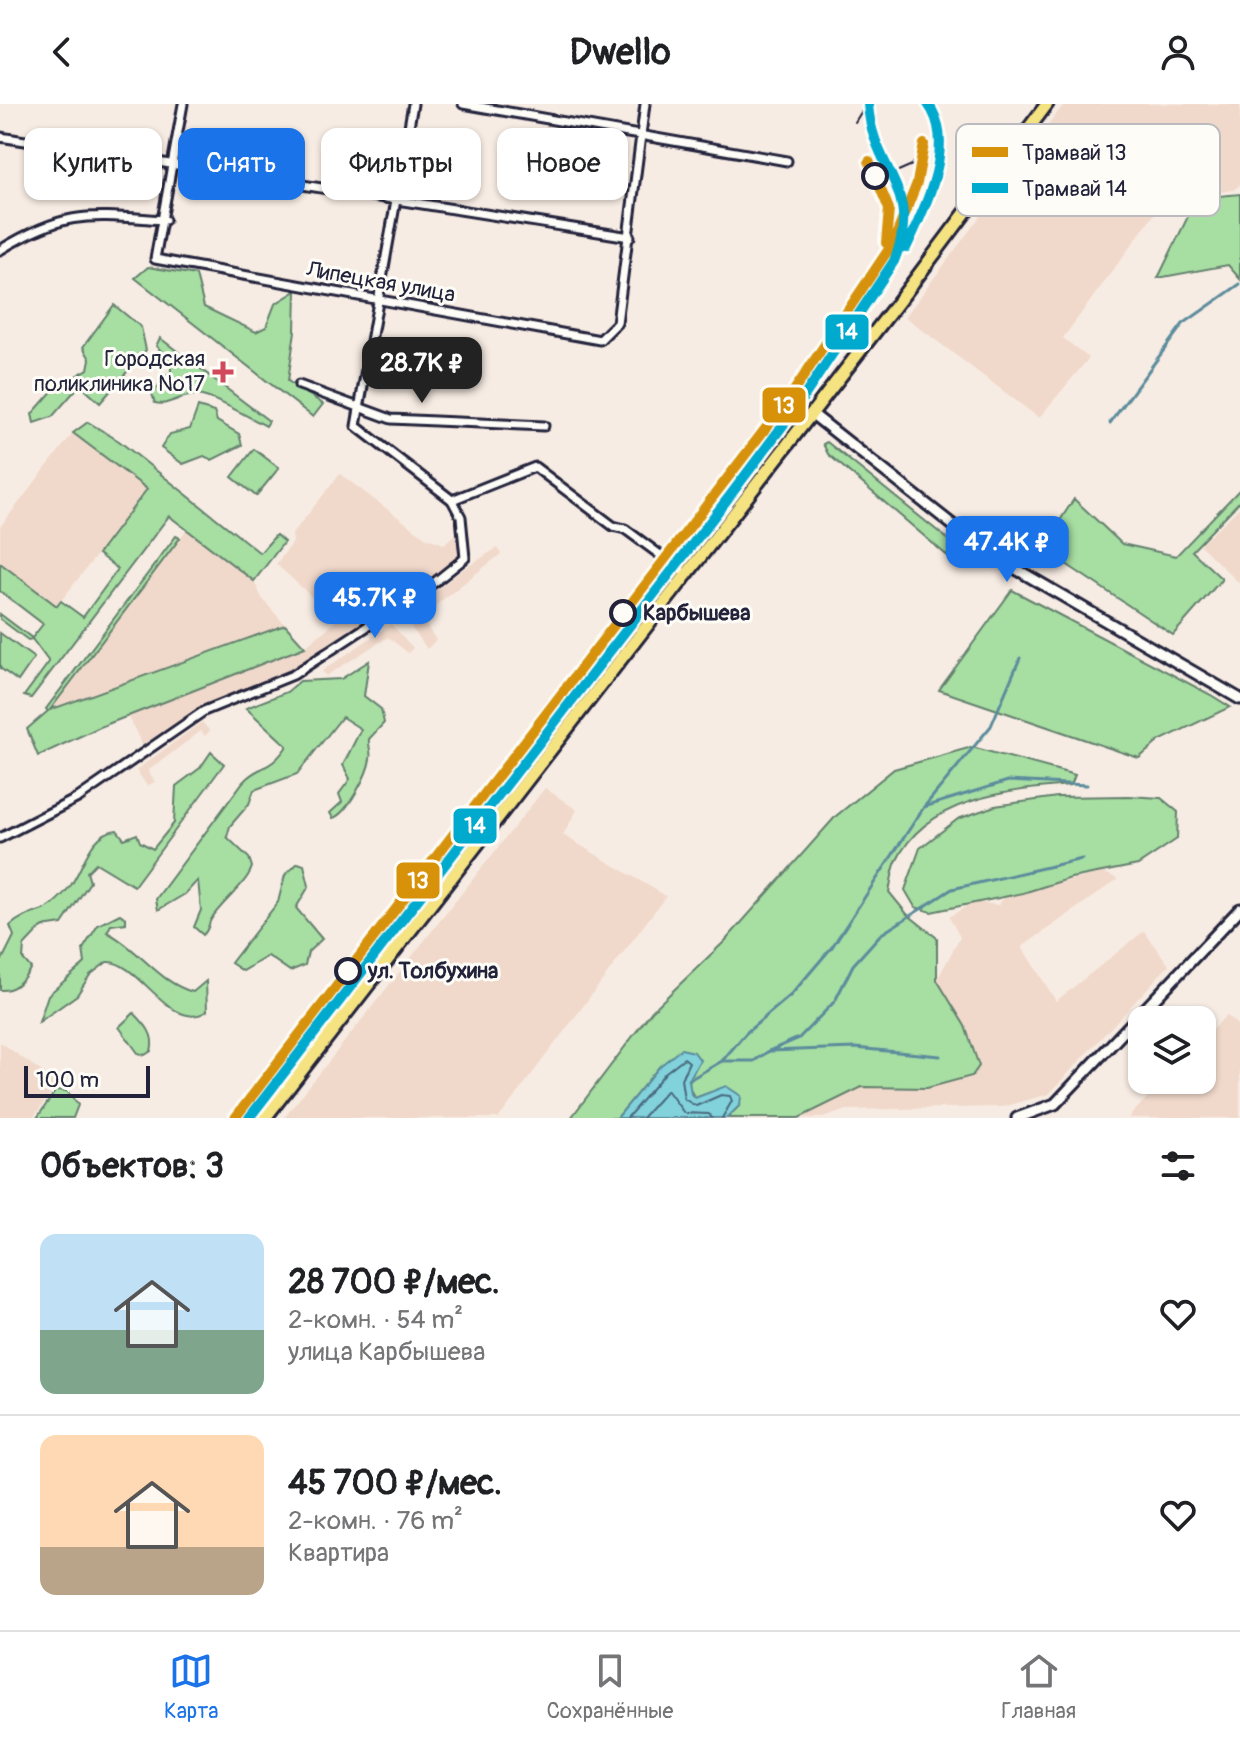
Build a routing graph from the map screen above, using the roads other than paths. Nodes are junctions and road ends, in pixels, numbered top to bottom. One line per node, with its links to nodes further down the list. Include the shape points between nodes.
1 (183, 104): 11 (street)
2 (413, 104): 7 (street)
3 (463, 104): 8 (street)
4 (645, 104): 8 (street)
5 (1047, 104): 6 (main road)
6 (1032, 124)
7 (409, 128)
8 (641, 135): 10 (street); 17 (street)
9 (0, 137): 11 (street)
10 (787, 161)
11 (173, 163): 12 (street); 16 (street)
12 (321, 186)
13 (396, 200): 19 (street)
14 (408, 200): 17 (street)
15 (961, 216): 22 (main road)
16 (165, 220): 18 (street, via 70,217); 19 (street, Липецкая улица, via 155,259)
17 (630, 237): 19 (street, Липецкая улица, via 617,323 600,340)
18 (0, 250)
19 (381, 300): 21 (street)
20 (299, 385): 21 (street)
21 (358, 410): 23 (street, via 391,419); 24 (street, via 356,426)
22 (811, 413): 25 (main road); 26 (street, via 987,552)
23 (544, 426)
24 (452, 500): 25 (street, via 535,467); 27 (street, via 461,517 465,558 435,582 293,675 204,711 78,798)
25 (686, 574): 29 (main road)
26 (1240, 699)
27 (0, 838)
28 (1240, 909): 30 (street, via 1055,1104)
29 (265, 1118)
30 (1017, 1118)

